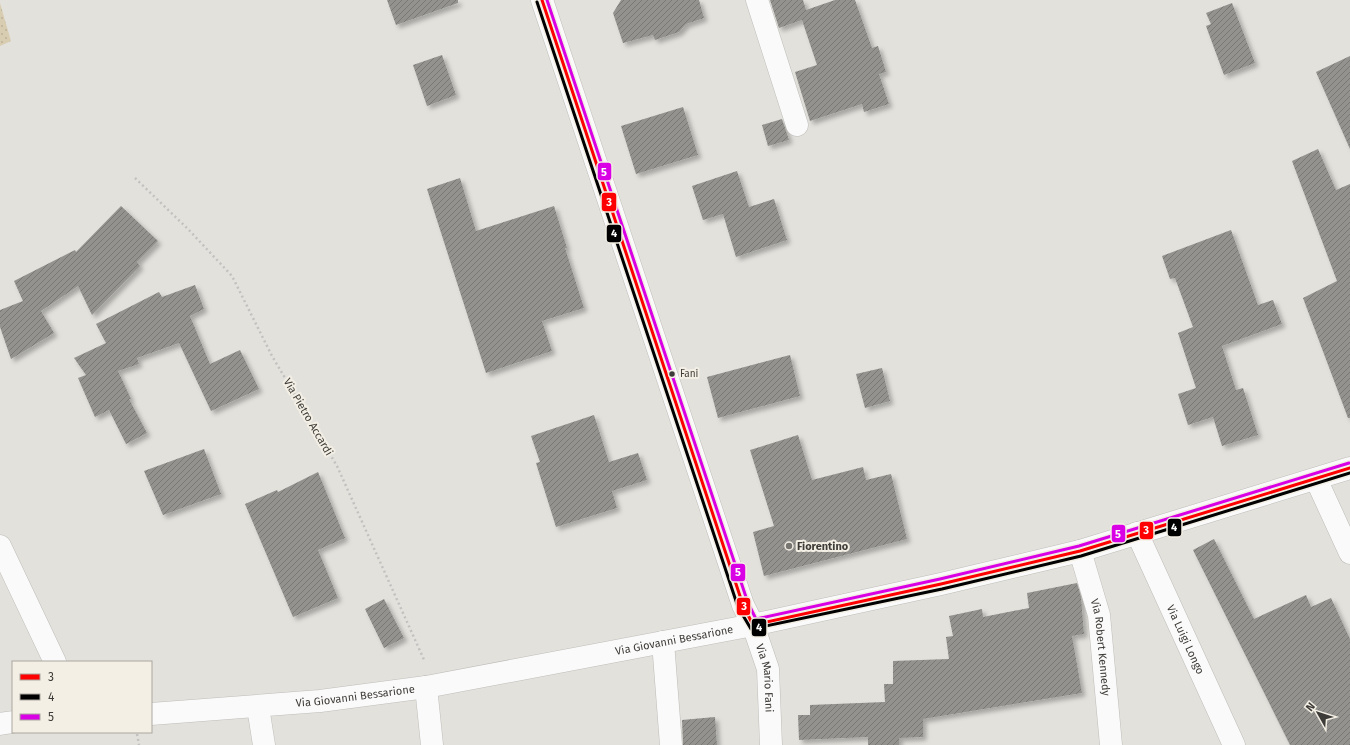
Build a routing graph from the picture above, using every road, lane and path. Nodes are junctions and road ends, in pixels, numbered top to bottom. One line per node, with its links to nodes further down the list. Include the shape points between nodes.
1 (542, 0): 11 (street, Via Mario Fani, via 743,605)
2 (757, 0): 3 (street)
3 (797, 125)
4 (135, 178): 14 (path, Via Pietro Accardi, via 232,276 272,356 337,466 424,661)
5 (1350, 468): 6 (street, Via Giovanni Bessarione)
6 (1316, 479): 7 (street, Via Giovanni Bessarione); 10 (street)
7 (1137, 533): 9 (street, Via Giovanni Bessarione); 26 (street, Via Luigi Longo)
8 (0, 546): 13 (street)
9 (1080, 551): 11 (street, Via Giovanni Bessarione); 25 (street, Via Robert Kennedy, via 1099,615)
10 (1350, 553)
11 (753, 625): 12 (street, Via Giovanni Bessarione); 24 (street, Via Mario Fani, via 768,669)
12 (663, 642): 14 (street, Via Giovanni Bessarione); 23 (street)
13 (55, 661)
14 (432, 686): 15 (street, Via Giovanni Bessarione); 22 (street)
15 (258, 707): 16 (street, Via Giovanni Bessarione); 21 (street)
16 (152, 714)
17 (12, 722): 18 (street)
18 (0, 724)
19 (137, 733): 20 (path)
20 (139, 745)
21 (264, 745)
22 (432, 745)
23 (672, 745)
24 (771, 745)
25 (1111, 745)
26 (1234, 745)

